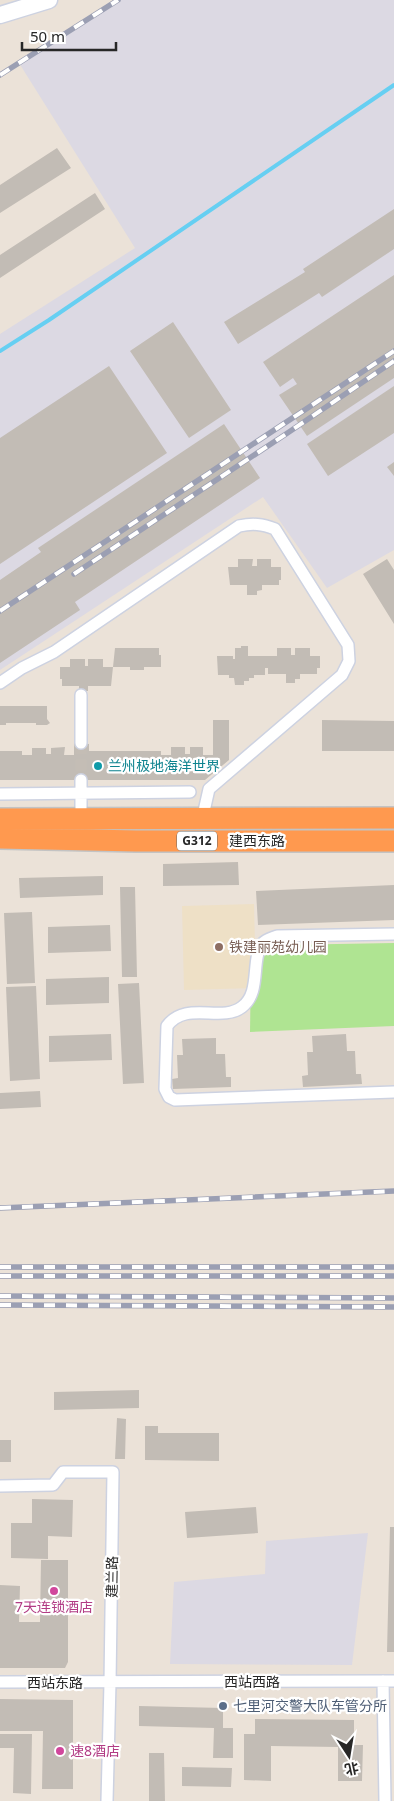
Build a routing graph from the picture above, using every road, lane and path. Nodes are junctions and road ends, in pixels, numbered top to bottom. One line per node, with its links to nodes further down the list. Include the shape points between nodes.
1 (49, 0): 2 (street)
2 (0, 15)
3 (0, 683): 13 (street, via 54,652 238,526 264,524 275,529 348,644 349,660 342,675 209,789)
4 (82, 695): 5 (street)
5 (81, 744)
6 (81, 780): 8 (street)
7 (190, 792): 8 (street)
8 (81, 793): 9 (street); 12 (street)
9 (0, 794)
10 (394, 818): 13 (highway, 建西东路 / G312)
11 (0, 819): 12 (highway, 建西东路 / G312)
12 (81, 819): 13 (highway, 建西东路 / G312)
13 (202, 820)
14 (0, 838): 15 (highway, 建西东路 / G312)
15 (394, 841)
16 (394, 934): 17 (street, via 276,936 264,941 258,951 249,1001 227,1012 181,1014 167,1026 165,1089 175,1100)
17 (394, 1092)
18 (0, 1486): 21 (street, 建兰路, via 53,1485 63,1472 113,1472)
19 (389, 1681): 21 (street, 西站西路); 23 (street)
20 (0, 1682): 21 (street, 西站东路)
21 (110, 1683): 22 (street, 建兰路)
22 (107, 1801)
23 (385, 1801)

